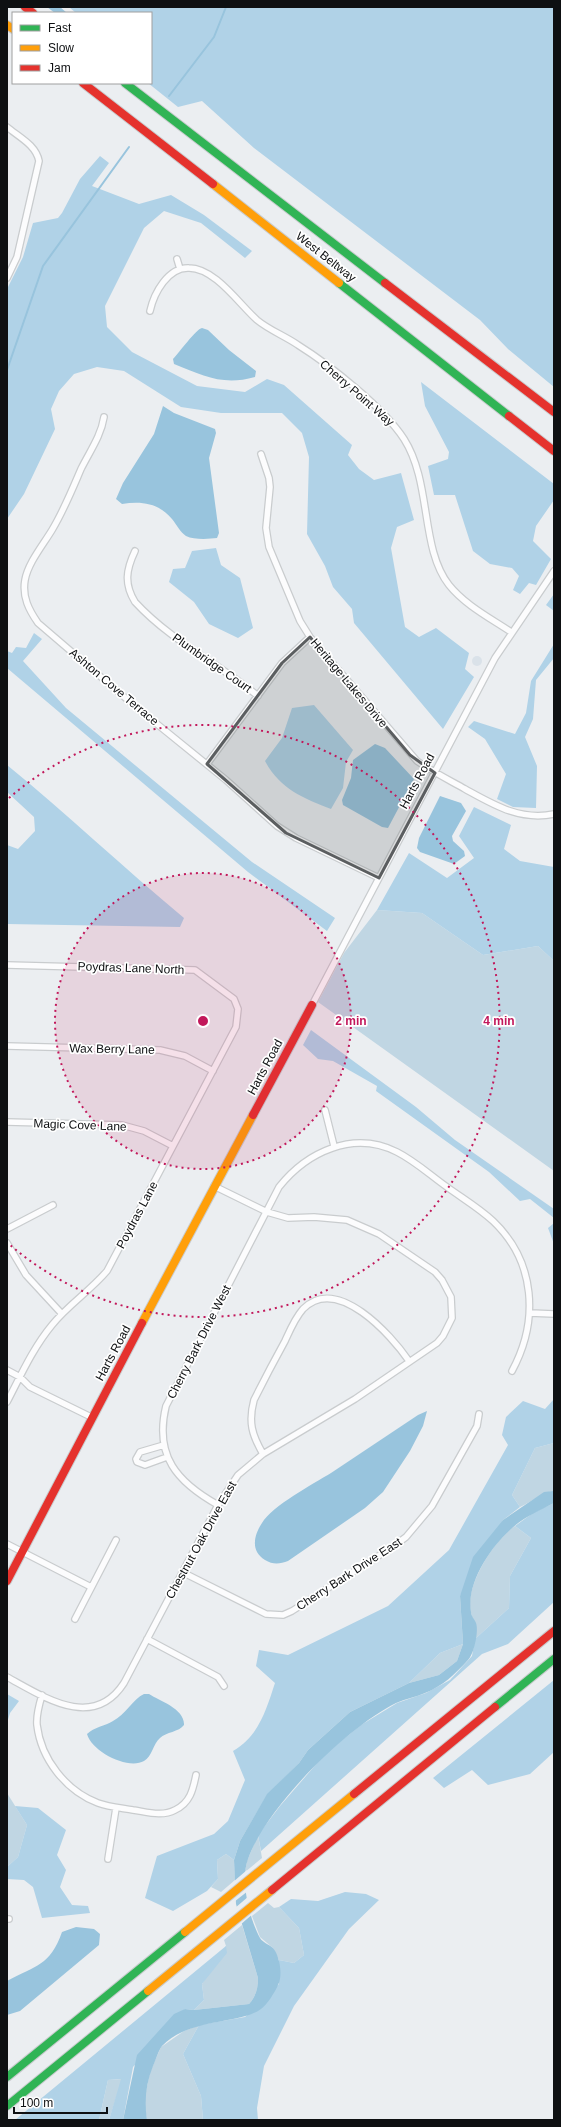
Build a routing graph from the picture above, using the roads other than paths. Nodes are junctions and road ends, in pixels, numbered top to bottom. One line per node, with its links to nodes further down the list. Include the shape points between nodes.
1 (83, 84): 10 (main road, West Beltway)
2 (126, 84): 8 (main road, West Beltway)
3 (7, 127): 6 (street, via 31,146 39,161 17,257)
4 (177, 259): 5 (street)
5 (180, 269): 7 (street, via 169,276 153,298); 14 (street, Cherry Point Way, via 192,268 204,272 224,286 257,320 312,354 388,419 404,439 416,465 434,550 442,574 468,603)
6 (7, 278)
7 (150, 311)
8 (554, 412)
9 (104, 417): 17 (street, Ashton Cove Terrace, via 102,430 81,469 64,510 29,568 25,579 26,602 38,622 136,707)
10 (554, 451)
11 (261, 454): 15 (street, Heritage Lakes Drive, via 270,487 266,528 269,547 294,610)
12 (135, 551): 16 (street, Plumbridge Court, via 127,574 130,594 136,602 186,646 224,669)
13 (554, 571): 14 (street, Harts Road)
14 (511, 632): 18 (street, Harts Road)
15 (310, 637): 16 (street, via 286,659); 18 (street, Heritage Lakes Drive, via 410,755)
16 (258, 696): 17 (street)
17 (207, 764): 20 (street, Ashton Cove Terrace, via 286,833)
18 (435, 772): 19 (street, Heritage Lakes Drive, via 508,811 536,816); 20 (street, Harts Road)
19 (554, 814)
20 (379, 878): 22 (street, Harts Road)
21 (7, 965): 23 (street, Poydras Lane North, via 195,970 227,992 234,999)
22 (312, 1005): 30 (main road, Harts Road)
23 (238, 1009): 25 (street, Poydras Lane, via 236,1027)
24 (7, 1046): 25 (street, Wax Berry Lane, via 160,1050 185,1056)
25 (213, 1071): 28 (street, Poydras Lane)
26 (325, 1110): 29 (street)
27 (7, 1122): 28 (street, Magic Cove Lane, via 122,1125 144,1131)
28 (173, 1146): 36 (street, Poydras Lane, via 107,1272)
29 (334, 1146): 32 (street, Cherry Bark Drive West, via 316,1154 296,1168 279,1187); 35 (street, Cherry Bark Drive West, via 361,1144 395,1151 493,1221 519,1259 528,1286)
30 (214, 1186): 32 (street); 44 (main road, Harts Road)
31 (53, 1204): 33 (street)
32 (266, 1212): 38 (street, Chestnut Oak Drive East, via 288,1218 347,1220 364,1226 392,1241 435,1272 447,1287 451,1297 452,1313 448,1328 443,1336); 45 (street, Cherry Bark Drive West, via 170,1396 164,1416)
33 (7, 1229)
34 (7, 1243): 36 (street, via 26,1275)
35 (530, 1313): 37 (street); 40 (street, Cherry Bark Drive West, via 525,1342)
36 (62, 1314): 41 (street, Poydras Lane, via 37,1346)
37 (554, 1314)
38 (409, 1361): 46 (street, Chestnut Oak Drive East, via 354,1399); 46 (street, via 385,1331 348,1303 338,1299 318,1300 298,1316 254,1400 250,1412 251,1430)
39 (7, 1370): 41 (street)
40 (512, 1371)
41 (20, 1377): 42 (street, Poydras Lane); 44 (street, via 30,1387)
42 (7, 1402)
43 (478, 1414): 52 (street, Cherry Bark Drive East, via 477,1426 439,1495 416,1526 394,1546 292,1611 283,1615 266,1614)
44 (93, 1418): 51 (main road, Harts Road)
45 (164, 1445): 47 (street, Cherry Bark Drive West); 47 (street, via 140,1452 136,1459 145,1465)
46 (263, 1454): 48 (street, Chestnut Oak Drive East, via 238,1475)
47 (167, 1457): 48 (street, Cherry Bark Drive West, via 173,1469 189,1488)
48 (218, 1505): 52 (street, Chestnut Oak Drive East)
49 (116, 1540): 54 (street)
50 (7, 1544): 51 (street)
51 (22, 1552): 53 (main road, Harts Road); 54 (street)
52 (182, 1572): 57 (street, Chestnut Oak Drive East)
53 (7, 1581)
54 (91, 1588): 55 (street)
55 (75, 1619)
56 (554, 1631): 65 (main road)
57 (147, 1639): 60 (street, via 218,1677); 61 (street, Chestnut Oak Drive East, via 119,1691 105,1703 94,1707 68,1706)
58 (554, 1659): 66 (main road)
59 (7, 1677): 61 (street, Chestnut Oak Drive East)
60 (224, 1686)
61 (42, 1695): 63 (street, via 37,1724 43,1748 55,1770 85,1796)
62 (196, 1775): 63 (street, via 194,1789 189,1798 175,1810 156,1814)
63 (116, 1808): 64 (street)
64 (108, 1859)
65 (7, 2077)
66 (7, 2106)

